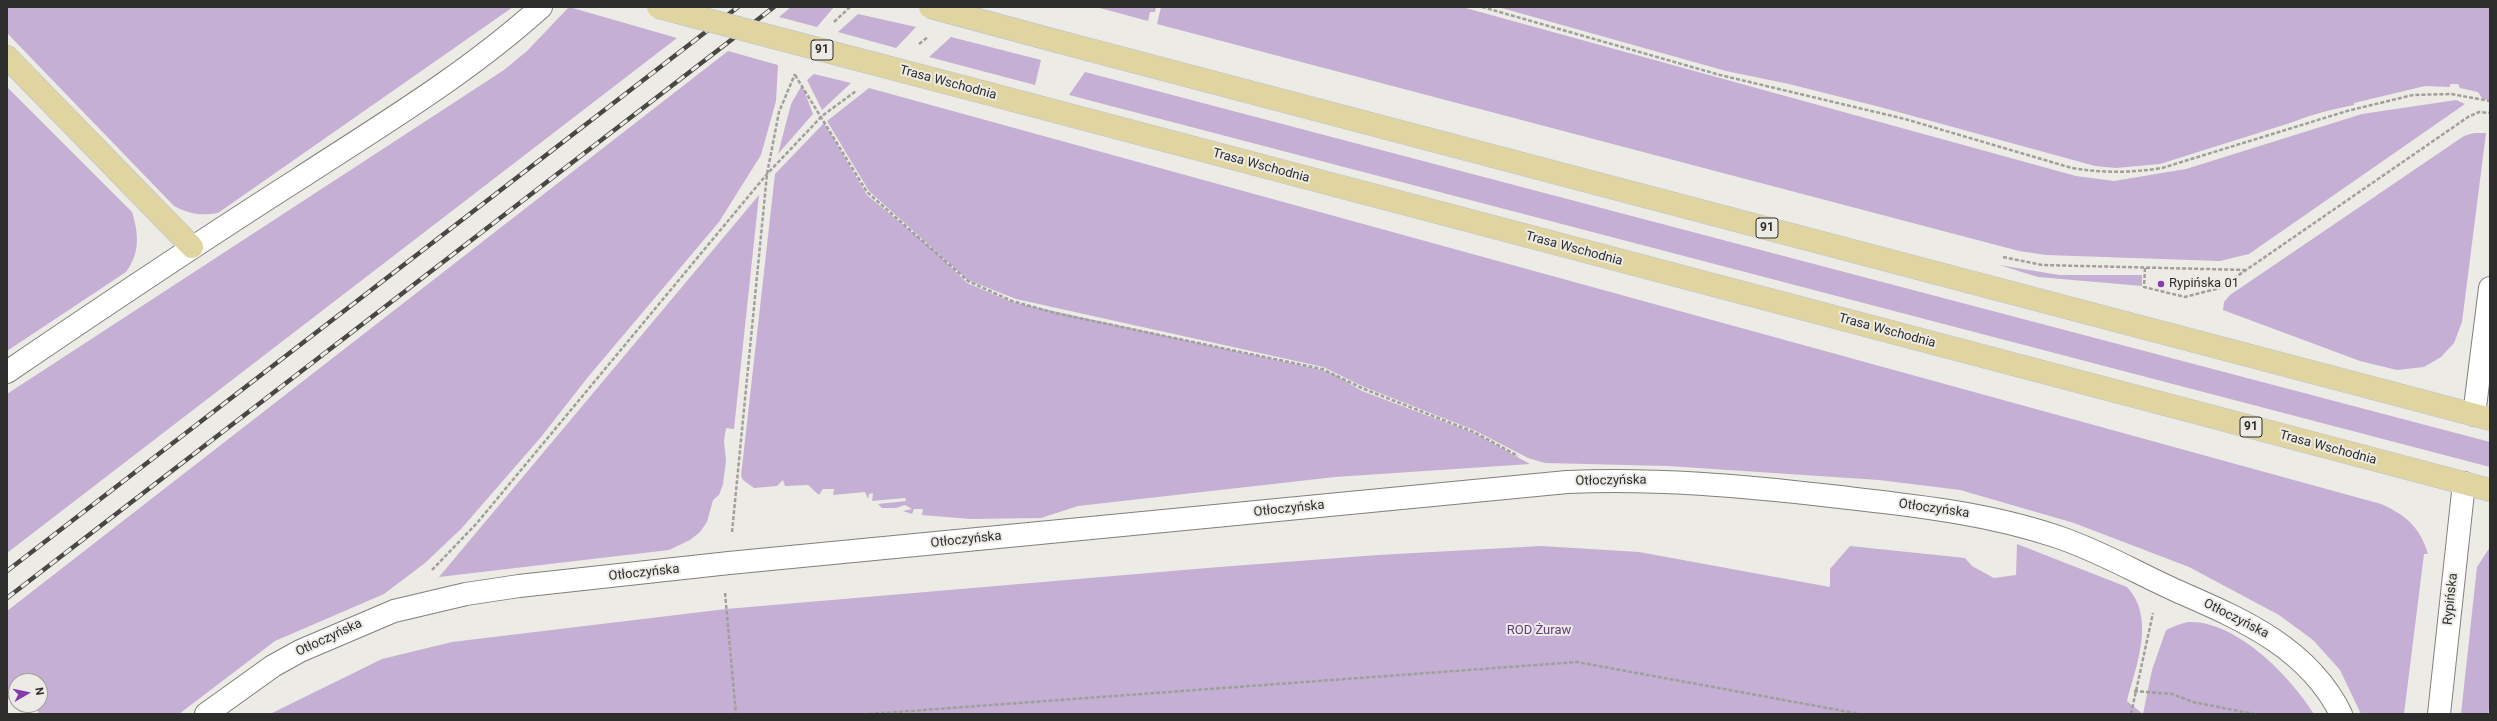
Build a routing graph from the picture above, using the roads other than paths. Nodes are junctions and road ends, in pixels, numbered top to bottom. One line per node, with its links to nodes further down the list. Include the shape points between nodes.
1 (541, 7): 5 (street, via 505,40 432,92)
2 (658, 7): 9 (main road, Trasa Wschodnia / 91, bridge)
3 (930, 7): 8 (main road, 91, bridge)
4 (7, 57): 5 (main road)
5 (192, 247): 7 (street)
6 (2490, 288): 8 (street)
7 (7, 372)
8 (2482, 417)
9 (2464, 483): 10 (main road, Trasa Wschodnia / 91); 13 (street, Rypińska)
10 (2490, 490)
11 (206, 714): 12 (street, Otłoczyńska, via 300,650 394,611 466,594 722,564 1567,482 1648,480 1729,485 1964,513 2011,523 2085,547 2241,619 2281,644 2316,676)
12 (2341, 714)
13 (2438, 714)

